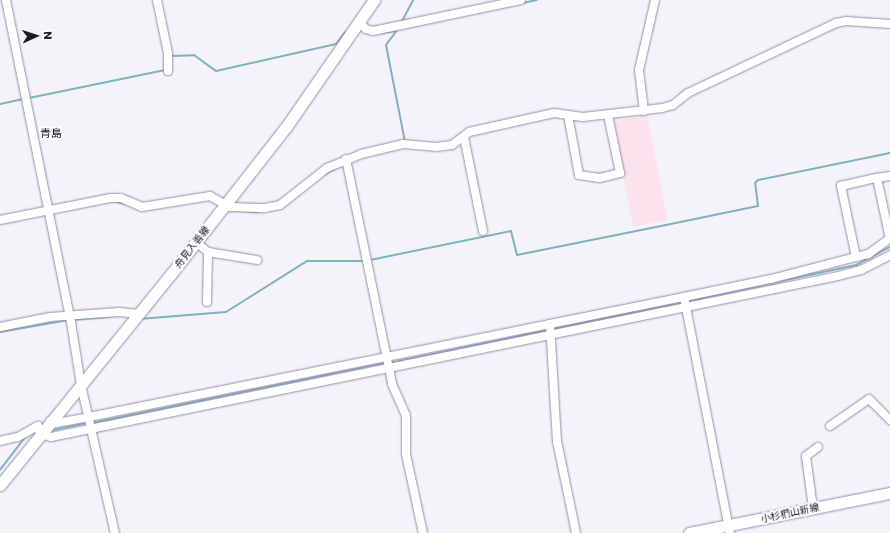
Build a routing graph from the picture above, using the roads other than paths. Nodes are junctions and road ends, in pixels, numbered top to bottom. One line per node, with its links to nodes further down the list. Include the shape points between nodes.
1 (6, 0): 17 (street)
2 (156, 0): 8 (street, via 168,53)
3 (374, 0): 6 (main road, 舟見入善線)
4 (521, 0): 6 (street, via 373,31 366,29)
5 (655, 0): 9 (street, via 639,70 638,81)
6 (359, 22): 16 (main road, 舟見入善線, via 318,84)
7 (890, 24): 9 (street, via 846,21 836,23 688,93 673,105)
8 (168, 71)
9 (644, 111): 11 (street)
10 (568, 115): 11 (street, via 583,118); 11 (street, via 579,175 600,178 620,172); 12 (street, via 554,114 469,132)
11 (608, 115)
12 (464, 137): 13 (street, via 452,145 436,147 402,144); 19 (street)
13 (346, 159): 16 (street, via 327,168 280,205 240,209); 34 (street)
14 (890, 176): 15 (street)
15 (877, 178): 20 (street); 24 (street, via 841,186)
16 (226, 203): 17 (street, via 210,196 142,207 121,198 110,198); 21 (main road, 舟見入善線)
17 (48, 210): 18 (street); 30 (street)
18 (0, 220)
19 (483, 231)
20 (890, 239): 24 (street, via 868,254)
21 (196, 242): 22 (street); 29 (main road, 舟見入善線)
22 (208, 252): 25 (street); 27 (street)
23 (890, 254): 28 (street, via 861,270)
24 (856, 257): 26 (street, via 771,279)
25 (257, 260)
26 (684, 297): 28 (street); 31 (street)
27 (207, 302)
28 (686, 308): 33 (street); 47 (street)
29 (139, 314): 30 (street, via 119,312); 36 (main road, 舟見入善線)
30 (70, 316): 32 (street); 36 (street)
31 (550, 324): 33 (street); 34 (street)
32 (0, 327)
33 (552, 335): 35 (street); 50 (street, via 557,441)
34 (386, 358): 35 (street); 39 (street)
35 (389, 368): 39 (street); 49 (street, via 392,384 406,415 406,454)
36 (81, 385): 38 (main road, 舟見入善線); 39 (street)
37 (890, 420): 40 (street, via 869,399)
38 (50, 421): 39 (street); 41 (main road, 舟見入善線)
39 (90, 423): 41 (street, via 51,437); 48 (street)
40 (830, 426)
41 (40, 434): 42 (street, via 38,426 18,437); 44 (main road, 舟見入善線)
42 (0, 441)
43 (818, 447): 46 (street, via 806,456)
44 (0, 485)
45 (890, 493): 46 (main road, 小杉椚山新線)
46 (813, 508): 47 (main road, 小杉椚山新線)
47 (729, 529): 51 (main road, 小杉椚山新線)
48 (115, 533)
49 (422, 533)
50 (576, 533)
51 (689, 533)

